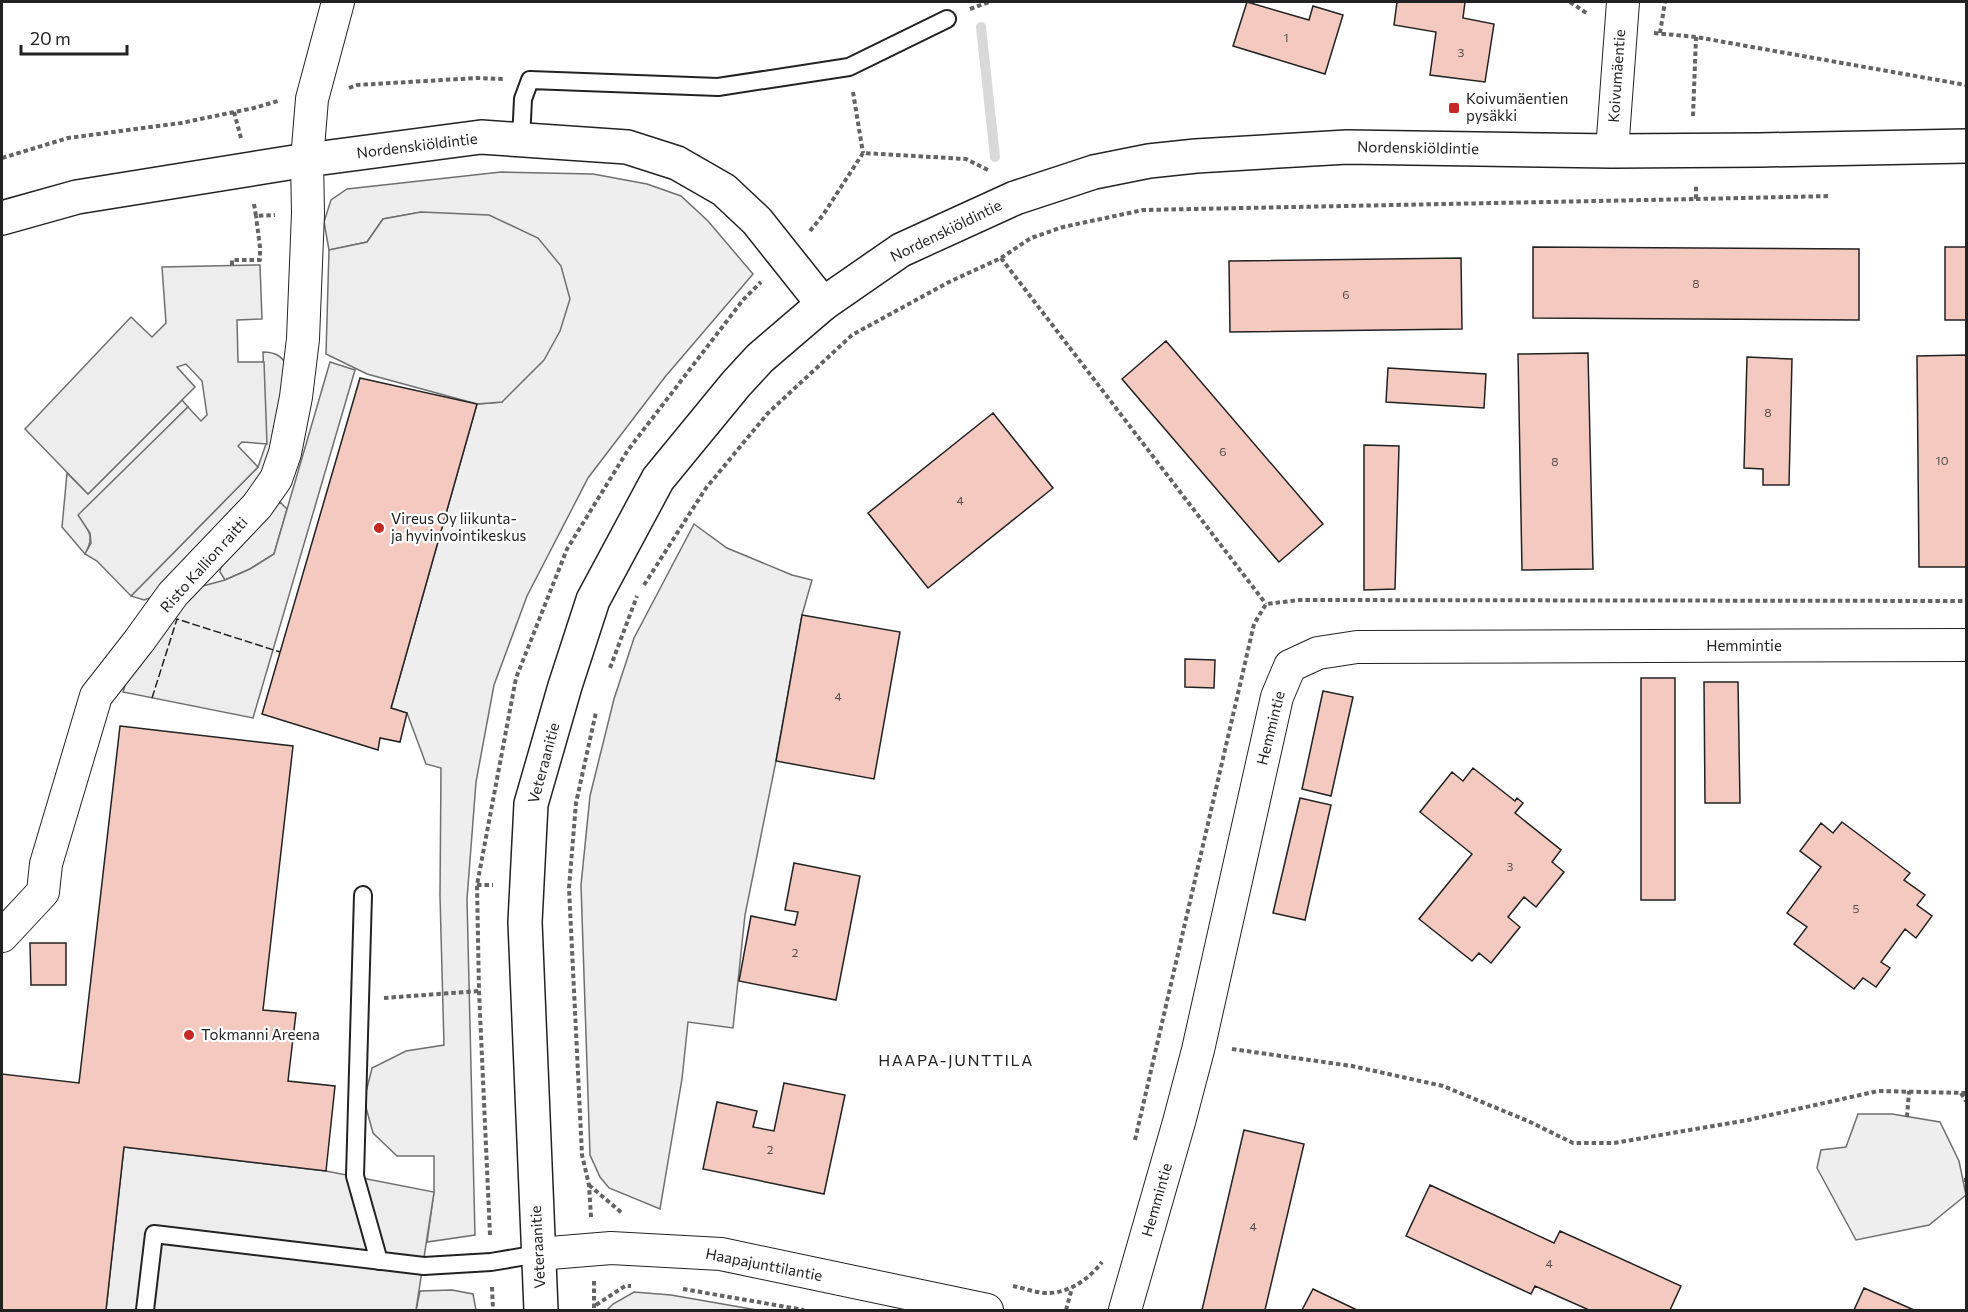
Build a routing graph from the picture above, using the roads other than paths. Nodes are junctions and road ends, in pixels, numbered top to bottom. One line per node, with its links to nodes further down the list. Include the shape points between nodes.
1 (338, 2): 7 (street, Risto Kallion raitti, via 312,99)
2 (1623, 2): 6 (street, Koivumäentie)
3 (947, 19): 4 (lane, via 849,67 718,87 531,80 523,99)
4 (521, 140): 7 (main road, Nordenskiöldintie, via 481,137); 9 (main road, Nordenskiöldintie, via 627,147 677,162 724,190 757,221)
5 (1966, 146): 6 (main road, Nordenskiöldintie)
6 (1612, 151): 9 (main road, Nordenskiöldintie, via 1347,147 1196,156 1094,172 1015,198 901,250)
7 (307, 160): 8 (main road, Nordenskiöldintie, via 77,197); 12 (street, Risto Kallion raitti, via 303,339 296,397 276,479 257,506 173,594 96,696 46,864 43,892)
8 (2, 218)
9 (823, 304): 13 (main road, Veteraanitie, via 760,358 658,479 593,600 565,686 531,804 525,922)
10 (1966, 645): 18 (street, Hemmintie, via 1357,647 1317,653 1290,666 1277,697 1198,1050)
11 (363, 895): 14 (lane, via 355,1176)
12 (2, 936)
13 (538, 1254): 14 (lane, via 491,1263 424,1266); 16 (main road, Veteraanitie); 17 (street, Haapajunttilantie, via 592,1248 721,1254)
14 (379, 1261): 15 (lane, via 154,1234)
15 (145, 1311)
16 (541, 1311)
17 (987, 1311)
18 (1125, 1311)

